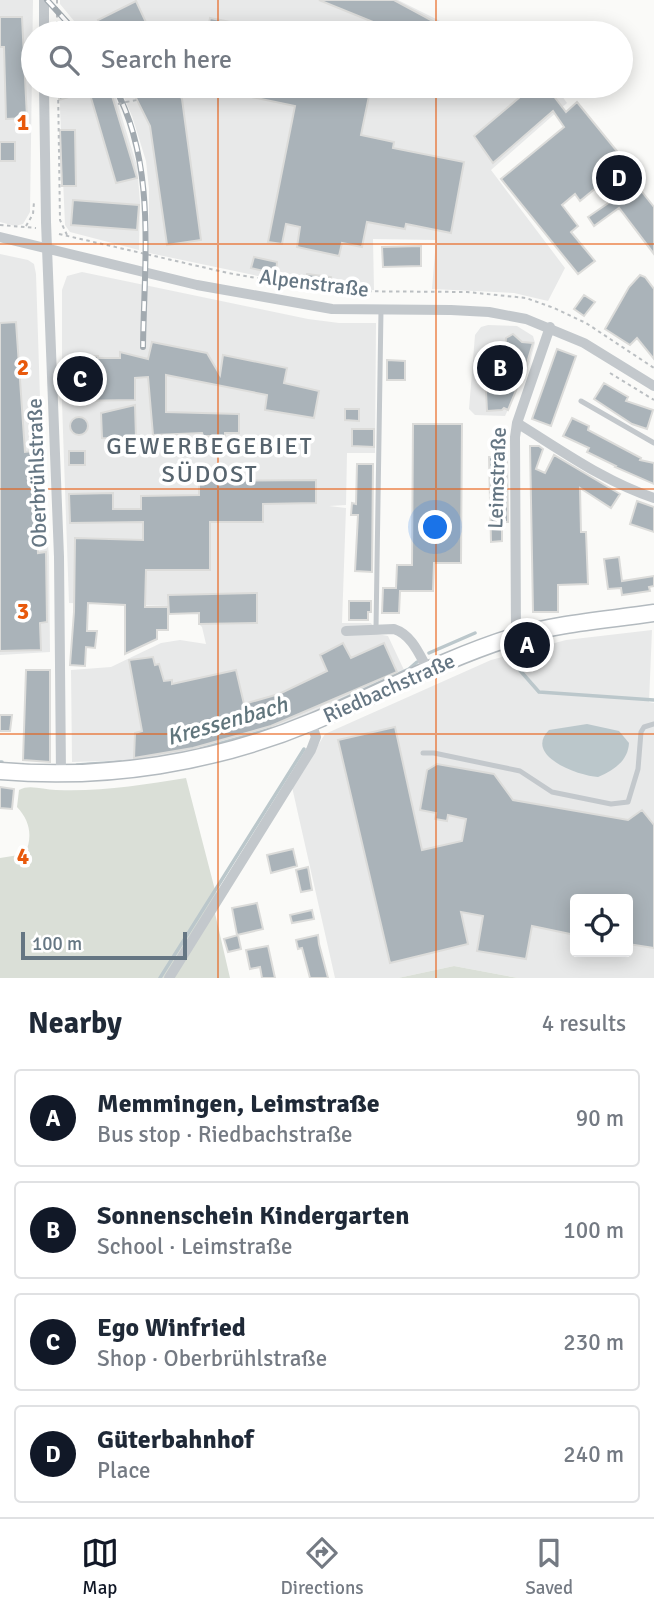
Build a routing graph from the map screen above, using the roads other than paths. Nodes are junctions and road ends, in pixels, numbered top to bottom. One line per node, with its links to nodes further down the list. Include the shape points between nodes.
1 (44, 0): 2 (street)
2 (44, 21)
3 (44, 98): 5 (street, Oberbrühlstraße)
4 (0, 237): 5 (street, Alpenstraße)
5 (49, 248): 6 (street, Alpenstraße, via 264,298 332,309); 22 (street, Oberbrühlstraße, via 60,570)
6 (381, 310): 7 (street, Alpenstraße, via 489,312); 14 (lane)
7 (550, 327): 8 (street, Alpenstraße, via 584,342); 10 (street, Leimstraße)
8 (654, 386)
9 (581, 401): 11 (lane)
10 (517, 423): 12 (street, via 602,475); 16 (street, Leimstraße, via 513,487)
11 (654, 443)
12 (654, 498)
13 (654, 613): 16 (street, Riedbachstraße)
14 (376, 629): 15 (street); 17 (street, via 394,629 407,636)
15 (346, 631)
16 (516, 636): 17 (street, Riedbachstraße)
17 (423, 676): 18 (street, Riedbachstraße)
18 (311, 723): 22 (street, Riedbachstraße, via 272,743 184,761); 23 (street, via 316,737 311,750)
19 (654, 724): 20 (lane, via 641,732 638,769 628,802 619,804 552,792 520,771)
20 (423, 752)
21 (0, 771): 22 (street, Riedbachstraße)
22 (61, 774)
23 (169, 978)

